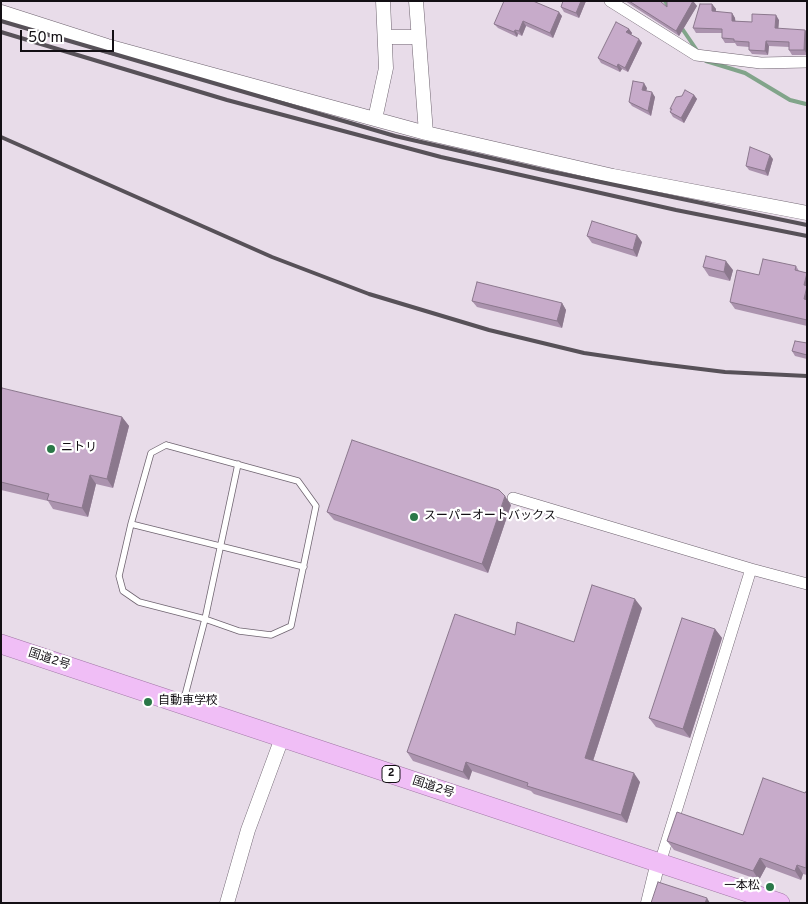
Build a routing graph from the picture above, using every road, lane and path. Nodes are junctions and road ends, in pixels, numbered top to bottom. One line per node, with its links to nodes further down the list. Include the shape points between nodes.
1 (383, 1): 5 (street)
2 (416, 1): 6 (street)
3 (610, 1): 7 (street, via 696,55 761,62)
4 (1, 12): 8 (street, via 107,46)
5 (386, 37): 6 (street); 8 (street, via 386,68)
6 (418, 37): 9 (street)
7 (807, 62)
8 (375, 119): 9 (street)
9 (426, 133): 10 (street, via 613,176)
10 (807, 213)
11 (238, 464): 13 (lane, via 166,445 151,454); 14 (lane); 15 (lane, via 298,481 316,506)
12 (514, 498): 16 (street)
13 (131, 524): 14 (lane); 18 (lane, via 119,576 123,591 139,602)
14 (220, 548): 15 (lane); 18 (lane)
15 (304, 567): 18 (lane, via 291,626 271,635 239,631)
16 (751, 569): 17 (street); 22 (street)
17 (807, 584)
18 (206, 619): 20 (lane)
19 (1, 644): 20 (highway, 国道2号 / 2)
20 (182, 704): 21 (highway, 国道2号 / 2)
21 (282, 738): 22 (highway, 国道2号 / 2); 23 (street, via 248,830)
22 (659, 863): 24 (street); 25 (highway, 国道2号 / 2)
23 (227, 903)
24 (648, 903)
25 (780, 903)

